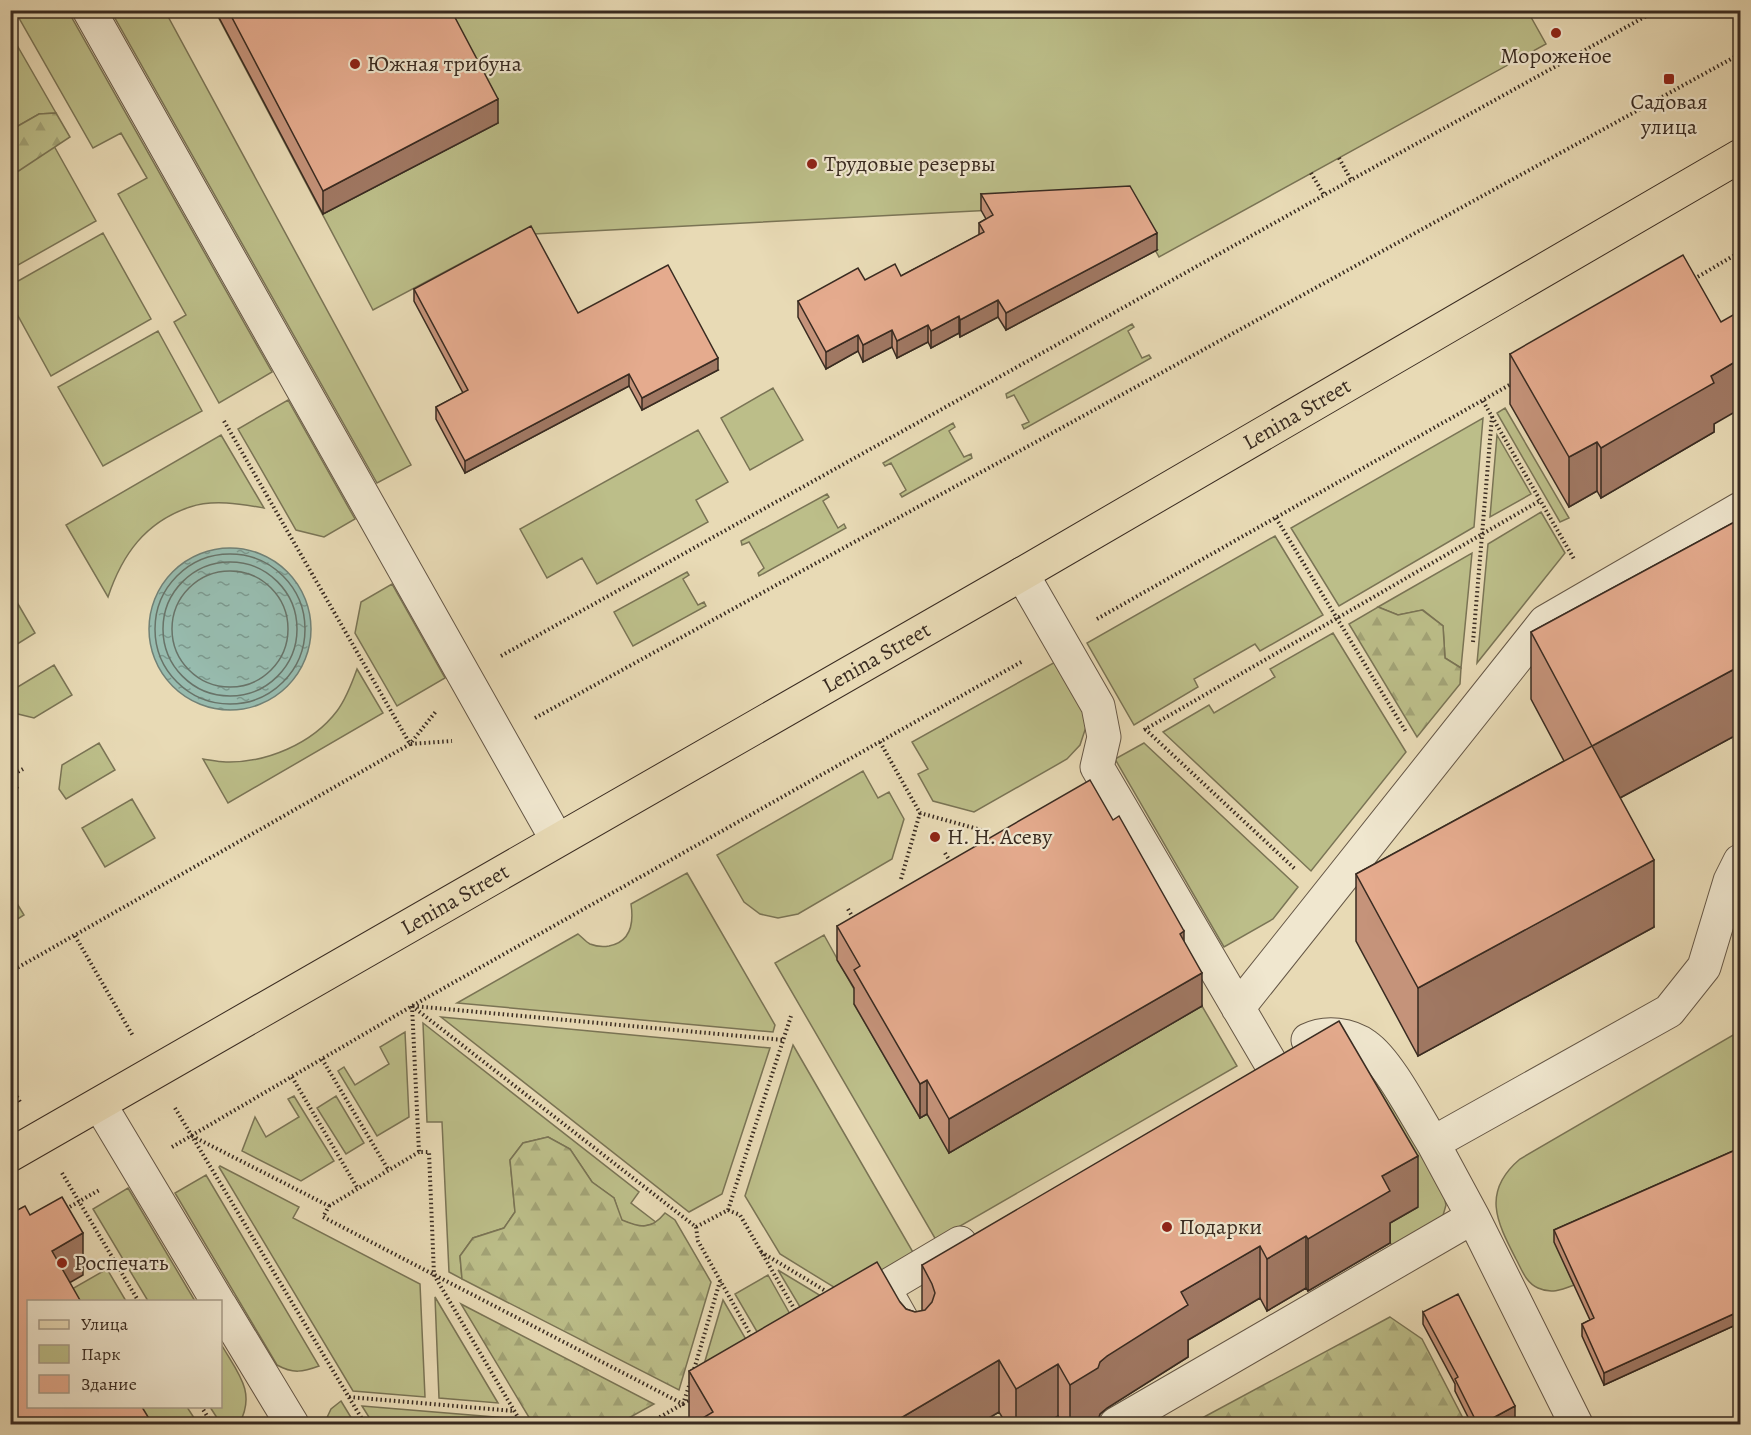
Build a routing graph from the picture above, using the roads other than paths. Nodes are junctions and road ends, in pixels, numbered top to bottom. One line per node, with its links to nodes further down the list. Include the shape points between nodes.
1 (89, 10): 5 (street)
2 (1740, 156): 4 (main road, Lenina Street)
3 (1740, 509): 7 (street, via 1545,622)
4 (1022, 574): 5 (main road, Lenina Street); 7 (street, via 1098,706 1104,737 1097,767)
5 (557, 840): 10 (main road, Lenina Street)
6 (1740, 861): 11 (street, via 1730,881 1704,967 1669,1011)
7 (1238, 1008): 8 (street)
8 (1270, 1062): 9 (street); 11 (street, via 1311,1038 1336,1034 1365,1045 1380,1059)
9 (1239, 1080)
10 (100, 1105): 12 (main road, Lenina Street); 15 (street)
11 (1433, 1143): 13 (street)
12 (10, 1155)
13 (1473, 1217): 19 (street); 20 (street)
14 (983, 1229): 17 (street, via 884,1288)
15 (217, 1300)
16 (222, 1308): 18 (street)
17 (916, 1345)
18 (291, 1424)
19 (1116, 1425)
20 (1576, 1425)

